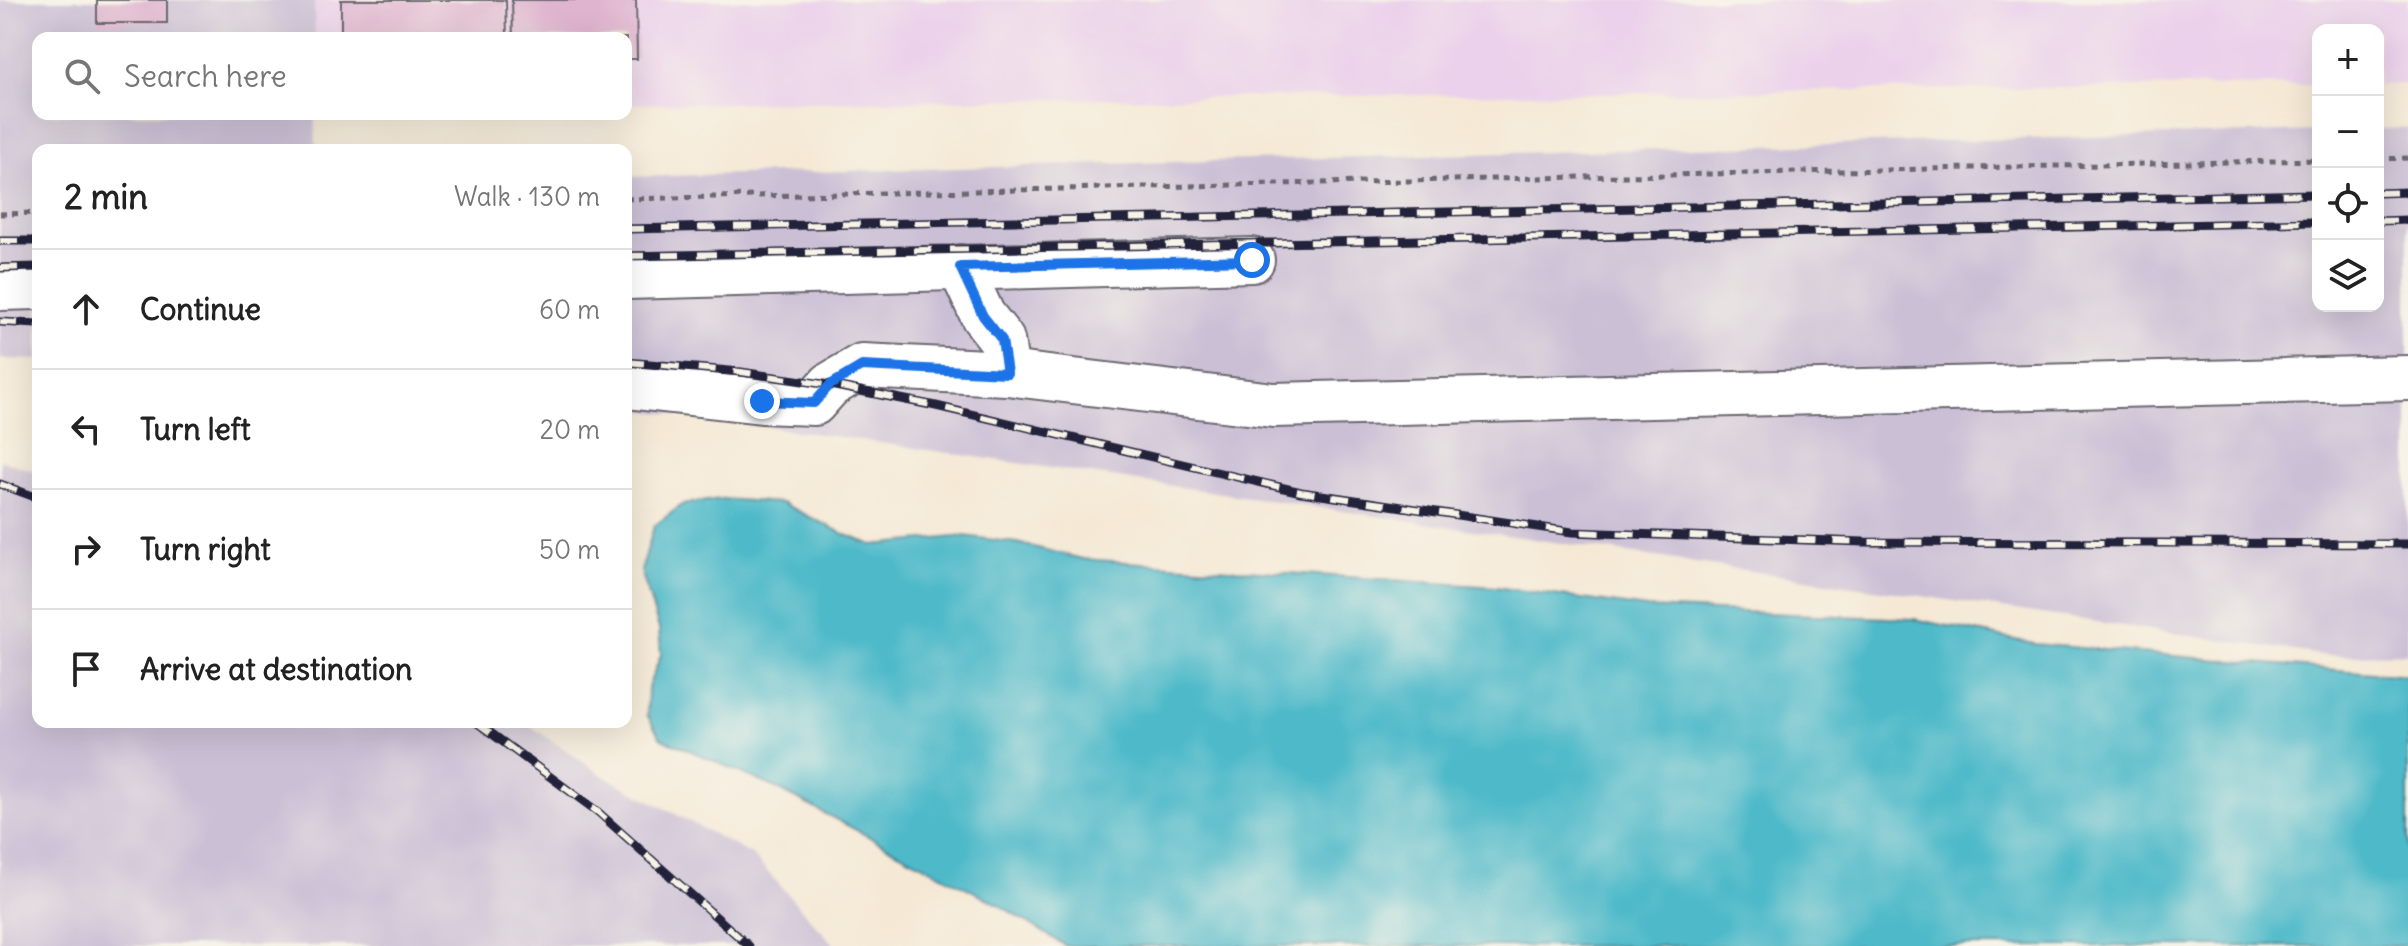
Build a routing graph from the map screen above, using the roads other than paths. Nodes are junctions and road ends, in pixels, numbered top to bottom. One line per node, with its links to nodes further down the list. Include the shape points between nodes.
1 (1252, 260): 2 (lane)
2 (960, 267): 3 (lane); 6 (lane, via 983,316 1002,340)
3 (632, 277)
4 (32, 287): 5 (lane)
5 (0, 288)
6 (1007, 373): 7 (lane, via 1273,405); 8 (lane, via 862,366 830,385 814,403)
7 (2408, 378)
8 (632, 387)

